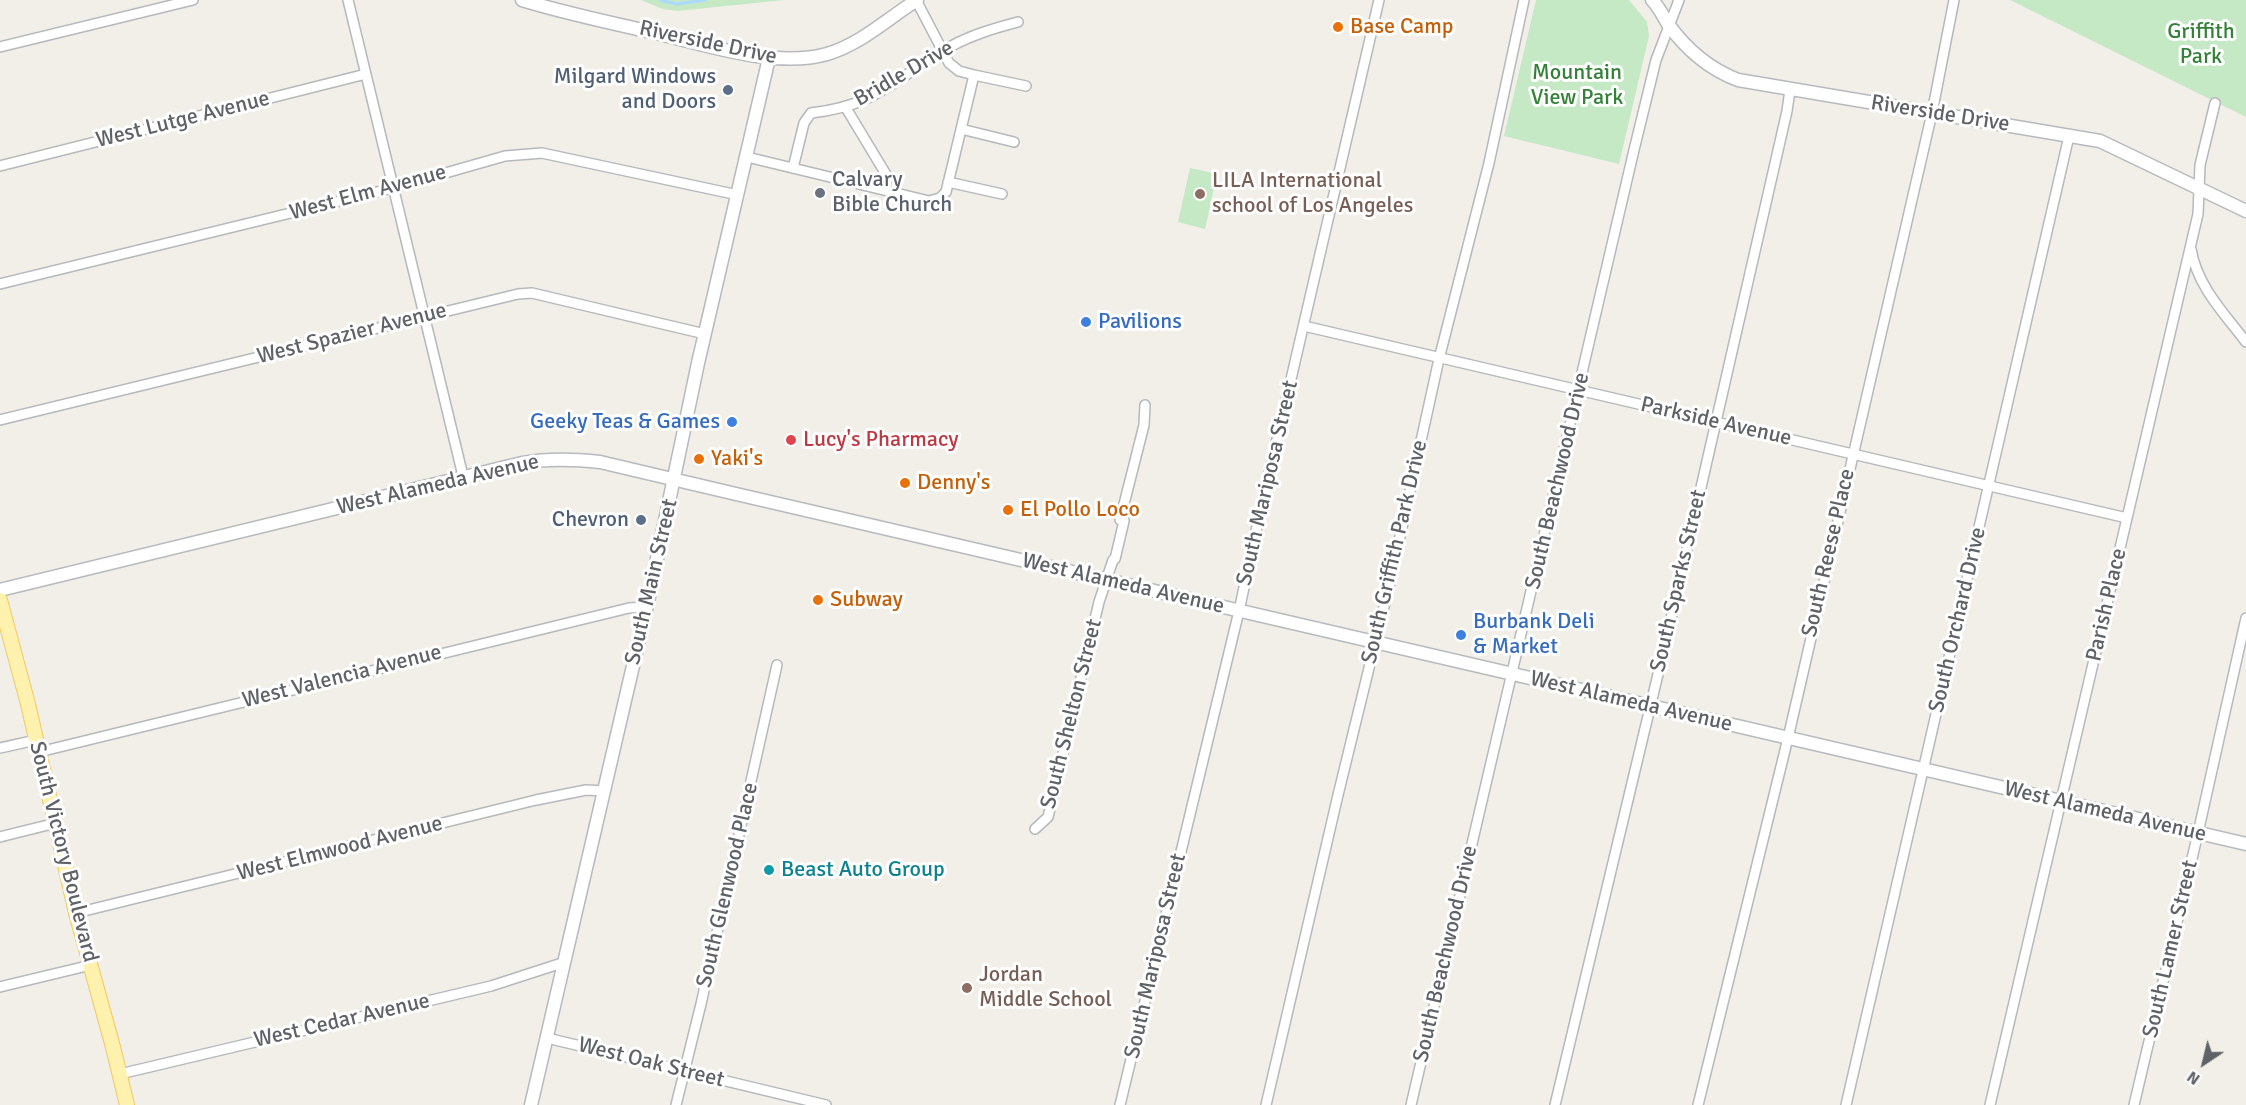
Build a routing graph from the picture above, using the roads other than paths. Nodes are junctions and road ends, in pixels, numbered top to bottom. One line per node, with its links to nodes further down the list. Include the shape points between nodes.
1 (193, 0): 12 (street)
2 (348, 0): 15 (street)
3 (522, 0): 14 (main road, Riverside Drive)
4 (916, 0): 13 (street); 14 (main road, Riverside Drive, via 846,47 810,57)
5 (1379, 0): 38 (street, South Mariposa Street)
6 (1524, 0): 41 (street, South Griffith Park Drive, via 1489,163)
7 (1652, 0): 11 (main road, Riverside Drive)
8 (1679, 0): 11 (street, South Beachwood Drive)
9 (1954, 0): 21 (street, South Reese Place)
10 (1018, 22): 13 (street, Bridle Drive, via 983,31)
11 (1669, 24): 18 (main road, Riverside Drive, via 1714,69 1738,80); 42 (street, South Beachwood Drive, via 1656,60)
12 (0, 47)
13 (943, 51): 16 (street, via 953,68); 20 (street, Bridle Drive, via 882,92)
14 (769, 58): 25 (main road, South Main Street)
15 (366, 74): 26 (street, West Lutge Avenue); 29 (street)
16 (974, 75): 17 (street); 22 (street)
17 (1026, 86)
18 (1790, 90): 21 (main road, Riverside Drive); 45 (street, South Sparks Street)
19 (2215, 103): 30 (street, Parish Place, via 2200,165)
20 (846, 108): 27 (street, Bridle Drive, via 806,117); 31 (street, via 887,176)
21 (1932, 113): 23 (main road, Riverside Drive); 46 (street, South Reese Place)
22 (961, 129): 24 (street); 28 (street)
23 (2069, 136): 30 (main road, Riverside Drive, via 2111,145); 49 (street, South Orchard Drive)
24 (1014, 141)
25 (747, 157): 27 (street); 33 (main road, South Main Street)
26 (0, 166)
27 (793, 168): 31 (street)
28 (948, 182): 31 (street, via 946,192 929,201); 32 (street)
29 (393, 188): 33 (street, West Elm Avenue, via 505,156 542,153); 36 (street, West Elm Avenue); 37 (street)
30 (2199, 188): 34 (main road, Riverside Drive); 35 (street, Parish Place)
31 (884, 190)
32 (1002, 194)
33 (738, 195): 39 (main road, South Main Street)
34 (2246, 211)
35 (2191, 244): 40 (street, via 2194,266 2202,283); 50 (street, Parish Place)
36 (0, 284)
37 (424, 316): 39 (street, West Spazier Avenue, via 532,293); 44 (street, West Spazier Avenue); 47 (street)
38 (1304, 326): 41 (street, Parkside Avenue); 55 (street, South Mariposa Street)
39 (705, 334): 48 (main road, South Main Street)
40 (2246, 342)
41 (1439, 359): 42 (street, Parkside Avenue); 57 (street, South Griffith Park Drive)
42 (1579, 390): 45 (street, Parkside Avenue); 59 (street, South Beachwood Drive)
43 (1145, 405): 51 (street, South Shelton Street, via 1124,521)
44 (0, 420)
45 (1715, 422): 46 (street, Parkside Avenue); 60 (street, South Sparks Street)
46 (1852, 454): 49 (street, Parkside Avenue); 61 (street, South Reese Place)
47 (463, 477): 48 (main road, West Alameda Avenue, via 522,463 562,459 600,462); 52 (main road, West Alameda Avenue)
48 (675, 480): 51 (main road, West Alameda Avenue); 54 (main road, South Main Street)
49 (1988, 486): 50 (street, Parkside Avenue); 64 (street, South Orchard Drive)
50 (2127, 518): 66 (street, Parish Place)
51 (1106, 581): 55 (main road, West Alameda Avenue); 68 (street, South Shelton Street, via 1048,818)
52 (0, 590)
53 (0, 600): 62 (main road, South Victory Boulevard)
54 (647, 608): 62 (street, West Valencia Avenue, via 629,608); 65 (main road, South Main Street)
55 (1239, 611): 57 (main road, West Alameda Avenue); 83 (street, South Mariposa Street)
56 (2246, 618): 69 (street, South Lamer Street)
57 (1376, 643): 59 (main road, West Alameda Avenue); 84 (street, South Griffith Park Drive)
58 (777, 665): 77 (street, South Glenwood Place)
59 (1513, 675): 60 (main road, West Alameda Avenue); 85 (street, South Beachwood Drive)
60 (1650, 707): 61 (main road, West Alameda Avenue); 86 (street, South Sparks Street)
61 (1788, 738): 64 (main road, West Alameda Avenue); 87 (street, South Reese Place)
62 (37, 746): 63 (street, West Valencia Avenue); 67 (main road, South Victory Boulevard)
63 (0, 748)
64 (1924, 771): 66 (main road, West Alameda Avenue); 88 (street, South Orchard Drive)
65 (605, 791): 72 (street, West Elmwood Avenue, via 586,790 536,800); 73 (main road, South Main Street)
66 (2062, 802): 69 (main road, West Alameda Avenue); 89 (street, Parish Place)
67 (56, 823): 70 (street); 72 (main road, South Victory Boulevard)
68 (1035, 830)
69 (2198, 833): 71 (main road, West Alameda Avenue); 90 (street, South Lamer Street)
70 (0, 837)
71 (2246, 844)
72 (76, 913): 74 (main road, South Victory Boulevard)
73 (562, 963): 76 (main road, South Main Street); 78 (street, West Cedar Avenue, via 491,986)
74 (91, 965): 75 (street); 78 (main road, South Victory Boulevard)
75 (0, 987)
76 (547, 1038): 77 (street, West Oak Street); 80 (main road, South Main Street)
77 (684, 1071): 81 (street, South Glenwood Place); 82 (street, West Oak Street)
78 (120, 1074): 79 (main road, South Victory Boulevard)
79 (127, 1105)
80 (531, 1105)
81 (676, 1105)
82 (823, 1105)
83 (1120, 1105)
84 (1266, 1105)
85 (1411, 1105)
86 (1555, 1105)
87 (1698, 1105)
88 (1846, 1105)
89 (1990, 1105)
90 (2134, 1105)

